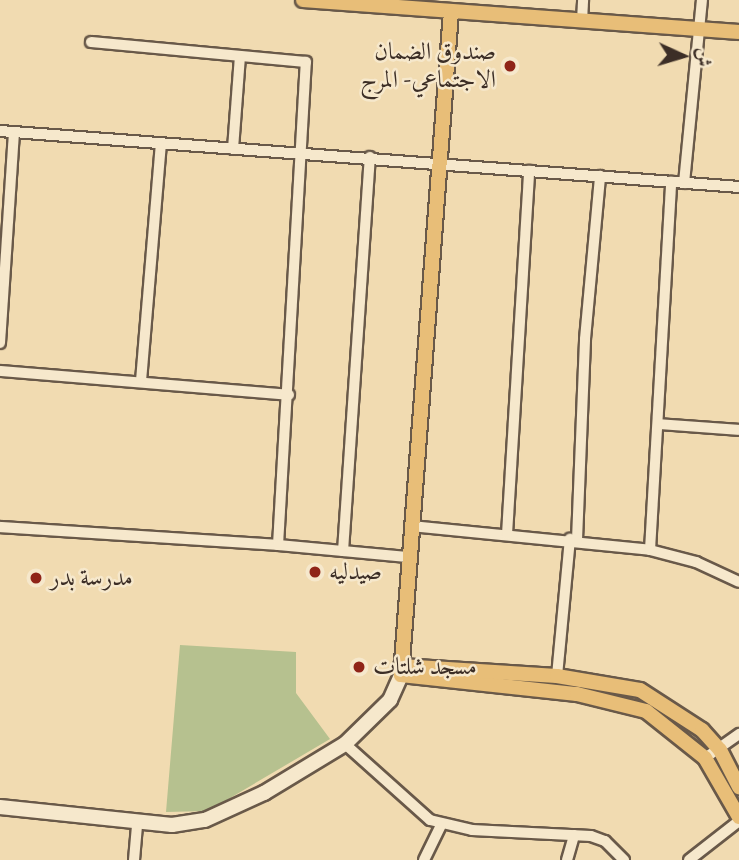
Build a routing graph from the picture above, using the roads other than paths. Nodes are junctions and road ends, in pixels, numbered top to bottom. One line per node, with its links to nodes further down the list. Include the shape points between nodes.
1 (303, 0): 4 (main road)
2 (583, 0): 6 (street)
3 (702, 0): 7 (street)
4 (356, 2): 5 (main road)
5 (451, 6): 6 (main road); 17 (main road)
6 (582, 21): 7 (main road)
7 (698, 30): 8 (main road); 21 (street)
8 (739, 32)
9 (91, 42): 10 (street)
10 (240, 56): 14 (street); 15 (street, via 306,62)
11 (0, 131): 12 (street)
12 (14, 132): 13 (street); 23 (street)
13 (161, 144): 14 (street); 25 (street)
14 (233, 149): 15 (street)
15 (302, 153): 16 (street); 26 (street)
16 (370, 157): 17 (street); 35 (street)
17 (439, 164): 18 (street); 29 (main road)
18 (529, 171): 19 (street); 31 (street)
19 (600, 176): 20 (street); 32 (street)
20 (671, 182): 21 (street); 27 (street)
21 (684, 183): 22 (street)
22 (739, 187)
23 (0, 343)
24 (0, 371): 25 (street)
25 (141, 381): 26 (street)
26 (289, 395): 33 (street)
27 (658, 424): 28 (street); 34 (street)
28 (739, 430)
29 (411, 526): 31 (street); 36 (main road)
30 (0, 527): 33 (street)
31 (507, 534): 32 (street)
32 (574, 539): 34 (street); 39 (street)
33 (278, 545): 35 (street)
34 (650, 550): 37 (street, via 696,562)
35 (343, 551): 36 (street)
36 (407, 557): 38 (main road)
37 (739, 582)
38 (401, 670): 39 (main road); 41 (street, via 390,700); 43 (main road, via 616,701 646,711)
39 (557, 676): 42 (main road, via 612,683 650,695 679,711)
40 (739, 734): 42 (street)
41 (345, 744): 47 (street, via 254,799 205,820 172,825); 48 (street, via 409,806)
42 (720, 750): 43 (street); 44 (main road)
43 (705, 758): 46 (main road)
44 (739, 787)
45 (0, 807): 47 (street)
46 (739, 819): 54 (street)
47 (137, 821): 50 (street)
48 (441, 825): 49 (street); 51 (street)
49 (574, 835): 52 (street); 53 (street, via 605,841)
50 (134, 860)
51 (424, 860)
52 (567, 860)
53 (624, 860)
54 (689, 860)

